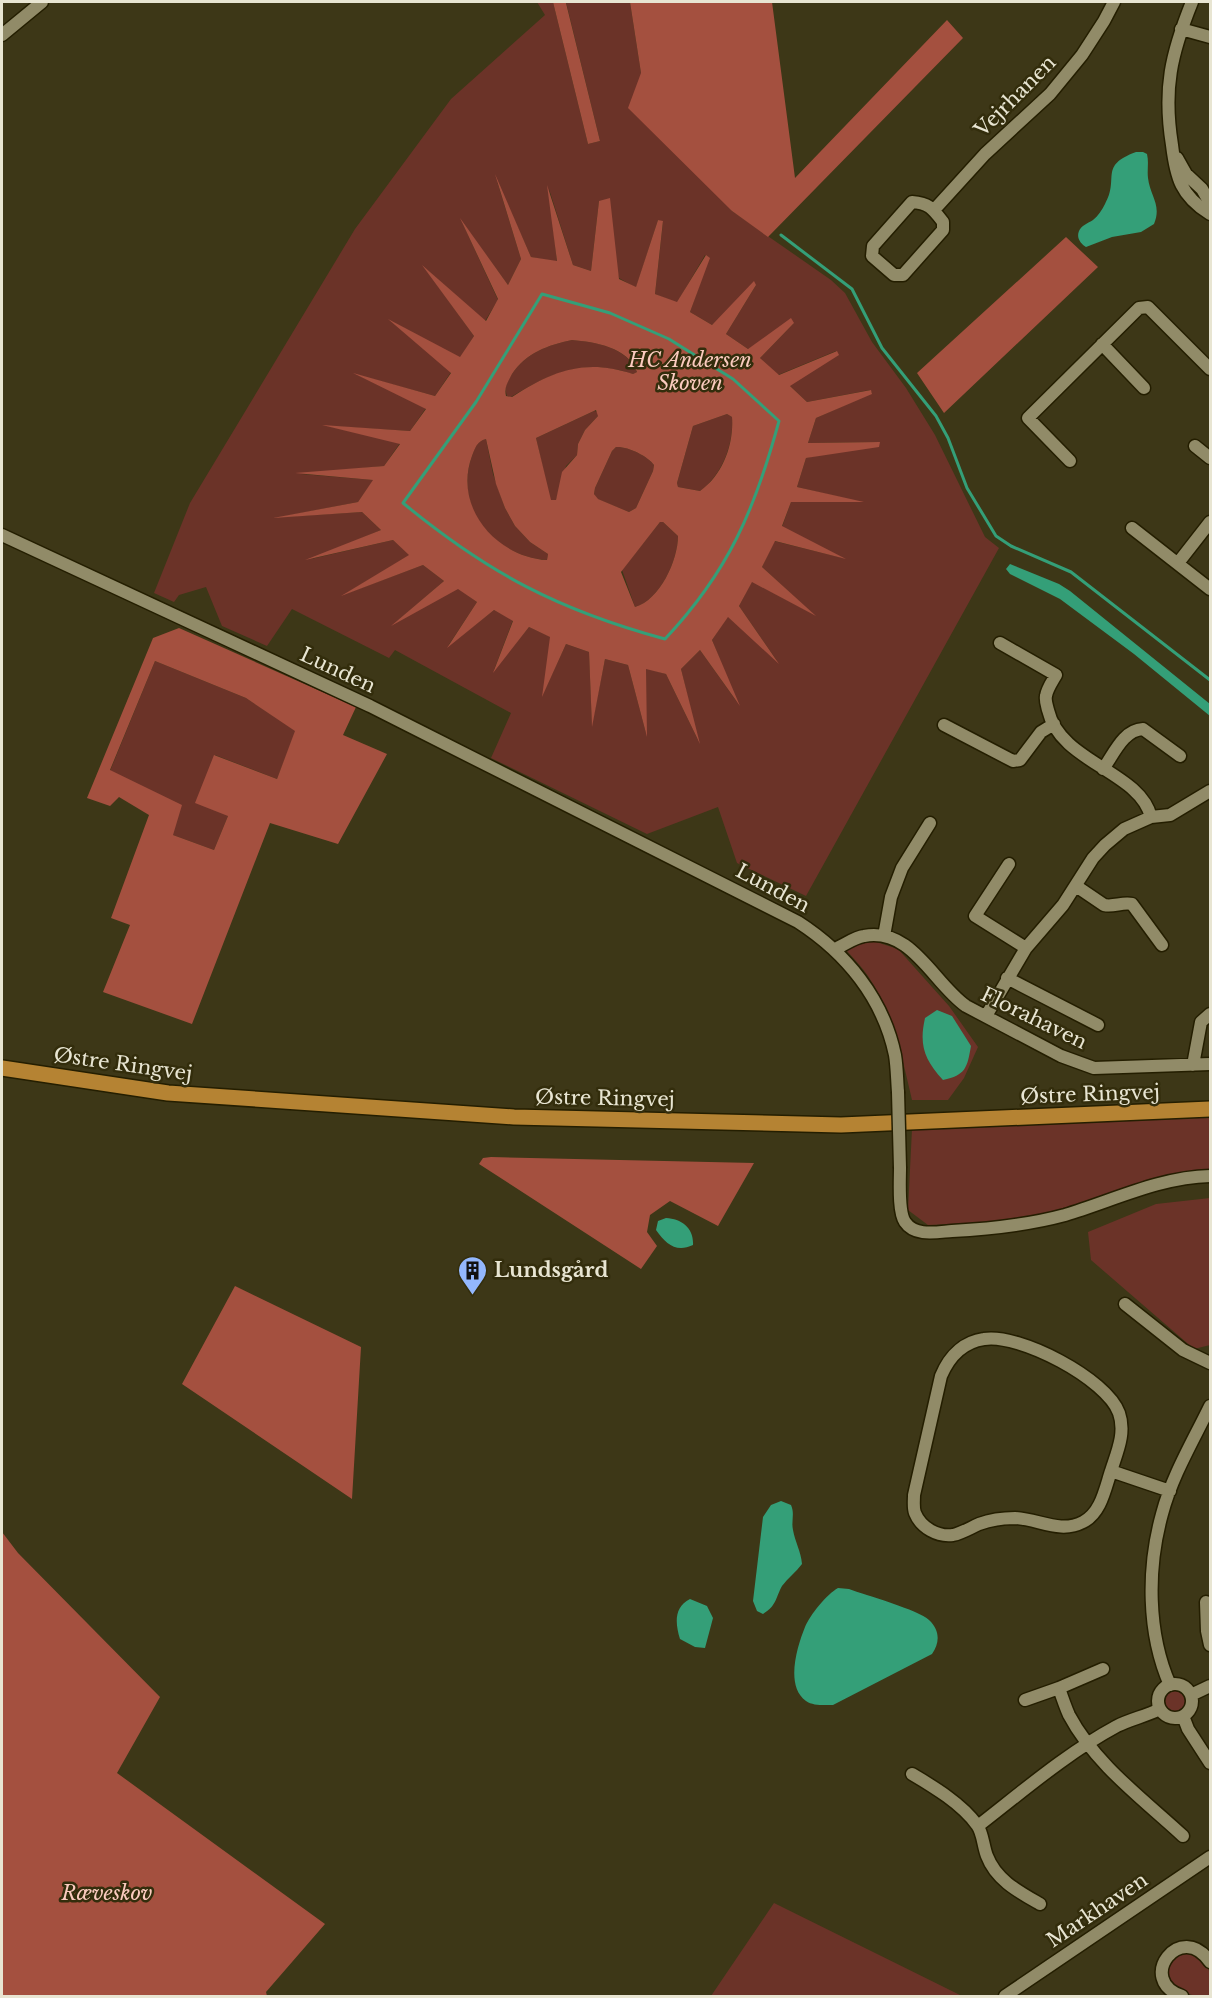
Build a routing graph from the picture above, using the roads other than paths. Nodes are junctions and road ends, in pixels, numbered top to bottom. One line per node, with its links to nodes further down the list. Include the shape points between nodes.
1 (42, 2): 5 (street)
2 (1114, 2): 9 (street, Vejrhanen, via 1082,55 1050,94)
3 (1192, 2): 4 (street)
4 (1181, 29): 6 (street); 7 (street, via 1167,93)
5 (2, 35)
6 (1210, 37)
7 (1172, 149): 8 (street); 10 (street, via 1177,177 1185,192)
8 (1210, 203)
9 (934, 210): 9 (street, via 924,203 912,202 873,246 872,256 894,275 903,275 943,230 943,222)
10 (1210, 214)
11 (1102, 344): 12 (street, via 1139,308 1148,307); 13 (street); 16 (street, via 1028,418)
12 (1209, 364)
13 (1144, 388)
14 (1195, 446): 15 (street)
15 (1210, 458)
16 (1070, 461)
17 (1210, 522): 20 (street)
18 (1132, 528): 20 (street)
19 (2, 536): 35 (street, Lunden, via 370,706 798,922)
20 (1178, 563): 21 (street)
21 (1210, 589)
22 (1000, 643): 23 (street, via 1056,675 1045,697)
23 (1054, 724): 24 (street, via 1041,732 1020,760 1013,761); 26 (street, via 1074,749)
24 (944, 725)
25 (1180, 756): 26 (street, via 1143,729 1134,729)
26 (1103, 769): 28 (street, via 1139,794)
27 (1210, 791): 28 (street, via 1170,815)
28 (1151, 818): 31 (street, via 1124,829 1105,845)
29 (930, 824): 32 (street, via 902,868 891,897)
30 (1009, 864): 34 (street, via 975,916)
31 (1076, 886): 33 (street, via 1104,905 1132,904); 34 (street)
32 (884, 936): 35 (street, via 864,936); 38 (street, Florahaven, via 902,942 917,954 952,997)
33 (1162, 945)
34 (1026, 948): 36 (street)
35 (835, 949): 44 (street, Lunden, bridge, via 879,1008 895,1056 901,1212 904,1222 912,1228 929,1232 1034,1223 1161,1184)
36 (1007, 978): 38 (street); 39 (street)
37 (1210, 1014): 41 (street, via 1201,1022)
38 (986, 1016): 41 (street, Florahaven, via 1061,1056 1094,1068)
39 (1098, 1025)
40 (1210, 1064): 41 (street, Florahaven)
41 (1193, 1065)
42 (2, 1068): 43 (main road, Østre Ringvej, via 168,1094 514,1117 841,1125)
43 (1210, 1109)
44 (1210, 1176)
45 (1125, 1304): 46 (street, via 1183,1350)
46 (1210, 1363)
47 (1210, 1406): 49 (street)
48 (1112, 1471): 48 (street, via 1122,1436 1119,1414 1110,1396 1081,1372 1052,1358 1010,1340 982,1339 961,1348 940,1376 914,1495 915,1513 924,1525 941,1535 959,1533 994,1519 1015,1518 1071,1527 1092,1516); 49 (street)
49 (1170, 1491): 53 (street, via 1154,1555 1152,1595 1155,1635)
50 (1206, 1602): 51 (street)
51 (1210, 1645)
52 (1103, 1669): 55 (street)
53 (1170, 1685): 56 (street, via 1183,1685); 58 (street, via 1160,1693)
54 (1210, 1686): 56 (street)
55 (1059, 1688): 57 (street); 60 (street, via 1068,1714)
56 (1191, 1695): 59 (street, via 1191,1707)
57 (1025, 1700)
58 (1160, 1709): 59 (street, via 1172,1718); 60 (street)
59 (1183, 1716): 61 (street)
60 (1087, 1743): 63 (street); 64 (street)
61 (1210, 1762)
62 (912, 1774): 63 (street, via 941,1791)
63 (978, 1826): 66 (street, via 987,1857 1000,1878)
64 (1183, 1836)
65 (1210, 1857): 68 (street, Markhaven)
66 (1040, 1904)
67 (1210, 1962): 69 (street, via 1198,1948 1185,1946 1168,1955 1163,1963 1163,1981 1173,1993)
68 (1005, 1996)
69 (1182, 1996)

